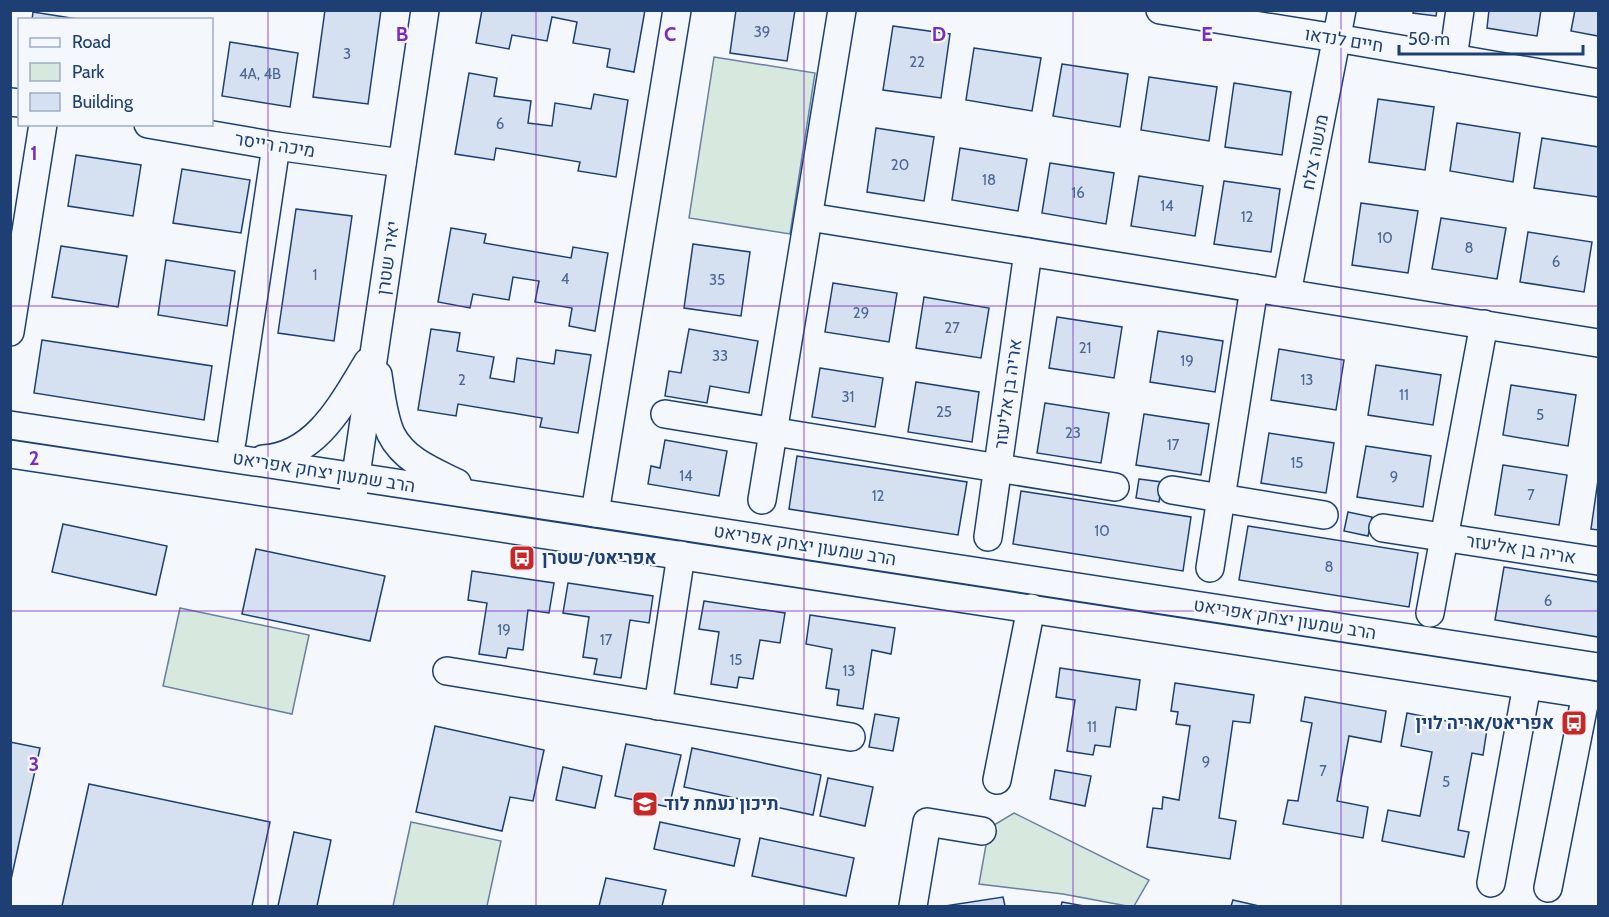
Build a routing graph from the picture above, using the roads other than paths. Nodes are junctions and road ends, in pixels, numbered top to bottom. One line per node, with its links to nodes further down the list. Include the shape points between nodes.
1 (425, 10): 13 (street, יאיר שטרן)
2 (677, 10): 35 (street)
3 (842, 10): 14 (street)
4 (1160, 10): 7 (street, חיים לנדאו)
5 (1342, 10): 7 (street, מנשה צלח)
6 (1460, 10): 8 (street)
7 (1336, 38): 8 (street, חיים לנדאו); 17 (street, מנשה צלח)
8 (1454, 58): 9 (street, חיים לנדאו)
9 (1599, 83)
10 (43, 126): 19 (street)
11 (160, 126): 12 (street, מיכה רייסר)
12 (276, 146): 13 (street, מיכה רייסר); 25 (street)
13 (402, 163): 21 (street, יאיר שטרן)
14 (809, 217): 15 (street); 24 (street)
15 (1028, 252): 16 (street); 27 (street, אריה בן אליעזר)
16 (1254, 288): 17 (street); 32 (street)
17 (1287, 293): 18 (street)
18 (1484, 324): 20 (street); 38 (street, אריה בן אליעזר)
19 (10, 332)
20 (1599, 343)
21 (374, 353): 25 (street, via 339,408 309,442 271,458); 28 (street, יאיר שטרן); 31 (street, via 387,420 399,446 426,468)
22 (665, 414): 24 (street)
23 (10, 425): 25 (street, הרב שמעון יצחק אפריאט)
24 (774, 432): 27 (street); 33 (street)
25 (238, 450): 28 (street, הרב שמעון יצחק אפריאט)
26 (10, 454): 34 (street, הרב שמעון יצחק אפריאט)
27 (998, 468): 29 (street); 39 (street, אריה בן אליעזר)
28 (356, 477): 31 (street, הרב שמעון יצחק אפריאט); 34 (street, יאיר שטרן)
29 (1115, 488)
30 (1172, 490): 32 (street)
31 (483, 496): 35 (street, הרב שמעון יצחק אפריאט)
32 (1221, 498): 36 (street); 42 (street)
33 (762, 500)
34 (351, 505): 40 (street, הרב שמעון יצחק אפריאט)
35 (595, 513): 45 (street, הרב שמעון יצחק אפריאט)
36 (1324, 515)
37 (1383, 528): 38 (street, אריה בן אליעזר)
38 (1444, 536): 41 (street, אריה בן אליעזר); 44 (street, אריה בן אליעזר)
39 (988, 537)
40 (681, 555): 43 (street, הרב שמעון יצחק אפריאט); 49 (street)
41 (1599, 561)
42 (1210, 568)
43 (1031, 608): 47 (street, הרב שמעון יצחק אפריאט); 51 (street)
44 (1430, 613)
45 (1599, 667)
46 (447, 671): 49 (street)
47 (1527, 685): 48 (street, הרב שמעון יצחק אפריאט); 53 (street)
48 (1592, 695): 54 (street)
49 (658, 706): 50 (street)
50 (851, 737)
51 (997, 780)
52 (982, 831): 55 (street, via 927,822)
53 (1491, 883)
54 (1548, 888)
55 (913, 906)

